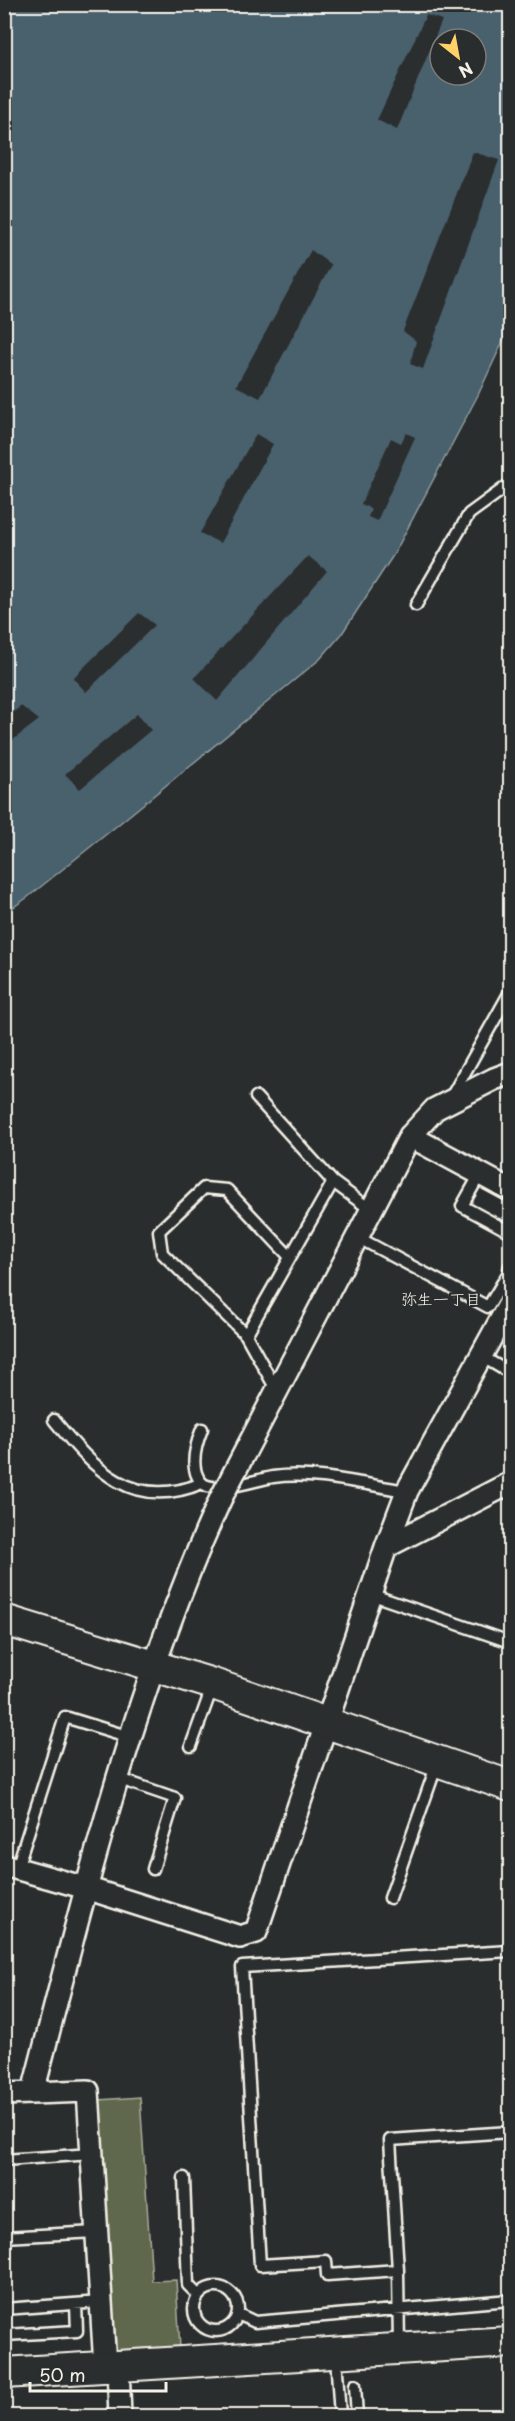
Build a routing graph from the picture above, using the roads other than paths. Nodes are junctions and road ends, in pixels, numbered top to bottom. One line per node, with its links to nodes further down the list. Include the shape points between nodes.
1 (510, 484): 2 (lane, via 469,514)
2 (416, 605)
3 (510, 992): 6 (lane)
4 (510, 1073): 6 (street)
5 (256, 1097): 9 (lane)
6 (449, 1100): 7 (street)
7 (410, 1136): 8 (street); 11 (street)
8 (480, 1174): 10 (street); 12 (lane, via 462,1206)
9 (333, 1182): 11 (lane); 14 (lane)
10 (510, 1190)
11 (371, 1210): 13 (street)
12 (510, 1232)
13 (357, 1237): 15 (lane, via 488,1307); 20 (street)
14 (291, 1257): 17 (lane); 17 (lane, via 227,1190 204,1188 159,1231 162,1253)
15 (510, 1266)
16 (510, 1303): 18 (street)
17 (246, 1335): 20 (lane)
18 (481, 1356): 19 (lane); 25 (street)
19 (510, 1373)
20 (277, 1391): 30 (street, bridge, via 190,1566)
21 (54, 1420): 23 (lane, via 107,1476 137,1491 162,1494)
22 (202, 1429): 23 (lane, via 195,1465)
23 (202, 1483): 25 (lane, via 210,1487 241,1486 274,1477 313,1477)
24 (510, 1483): 26 (street)
25 (407, 1491): 26 (street)
26 (386, 1547): 27 (street)
27 (370, 1594): 29 (lane); 32 (street)
28 (4, 1620): 30 (street)
29 (510, 1642)
30 (153, 1665): 31 (street); 33 (street)
31 (213, 1684): 32 (street); 34 (lane)
32 (327, 1724): 35 (street); 40 (street, via 256,1932 240,1937)
33 (130, 1737): 36 (street); 38 (lane, via 65,1717)
34 (191, 1746)
35 (438, 1761): 37 (street); 41 (lane)
36 (117, 1778): 39 (lane, via 175,1798); 40 (street)
37 (510, 1786)
38 (11, 1867): 40 (street)
39 (153, 1869)
40 (86, 1888): 43 (street)
41 (390, 1898)
42 (510, 1951): 51 (lane, via 242,1967 260,2265 326,2260 327,2275)
43 (33, 2092): 44 (street); 46 (street, via 88,2091)
44 (4, 2094)
45 (510, 2132): 51 (lane, via 390,2140)
46 (92, 2154): 47 (lane); 49 (street)
47 (4, 2160)
48 (184, 2178): 52 (lane, via 188,2284)
49 (96, 2232): 50 (lane); 54 (street)
50 (4, 2237)
51 (398, 2270): 57 (lane)
52 (198, 2295): 58 (lane, via 213,2286 230,2291); 58 (lane, via 193,2310 199,2325 206,2329 221,2331)
53 (510, 2301): 57 (lane)
54 (101, 2302): 55 (lane); 63 (street)
55 (76, 2304): 56 (lane); 59 (lane, via 77,2331)
56 (4, 2309)
57 (398, 2311): 58 (lane, via 255,2322); 61 (lane)
58 (238, 2314)
59 (4, 2335)
60 (510, 2342): 61 (street)
61 (399, 2349): 62 (street)
62 (335, 2353): 63 (street); 67 (lane)
63 (112, 2366): 64 (street); 66 (street)
64 (4, 2373)
65 (355, 2385): 68 (lane)
66 (120, 2416)
67 (340, 2416)
68 (357, 2416)

